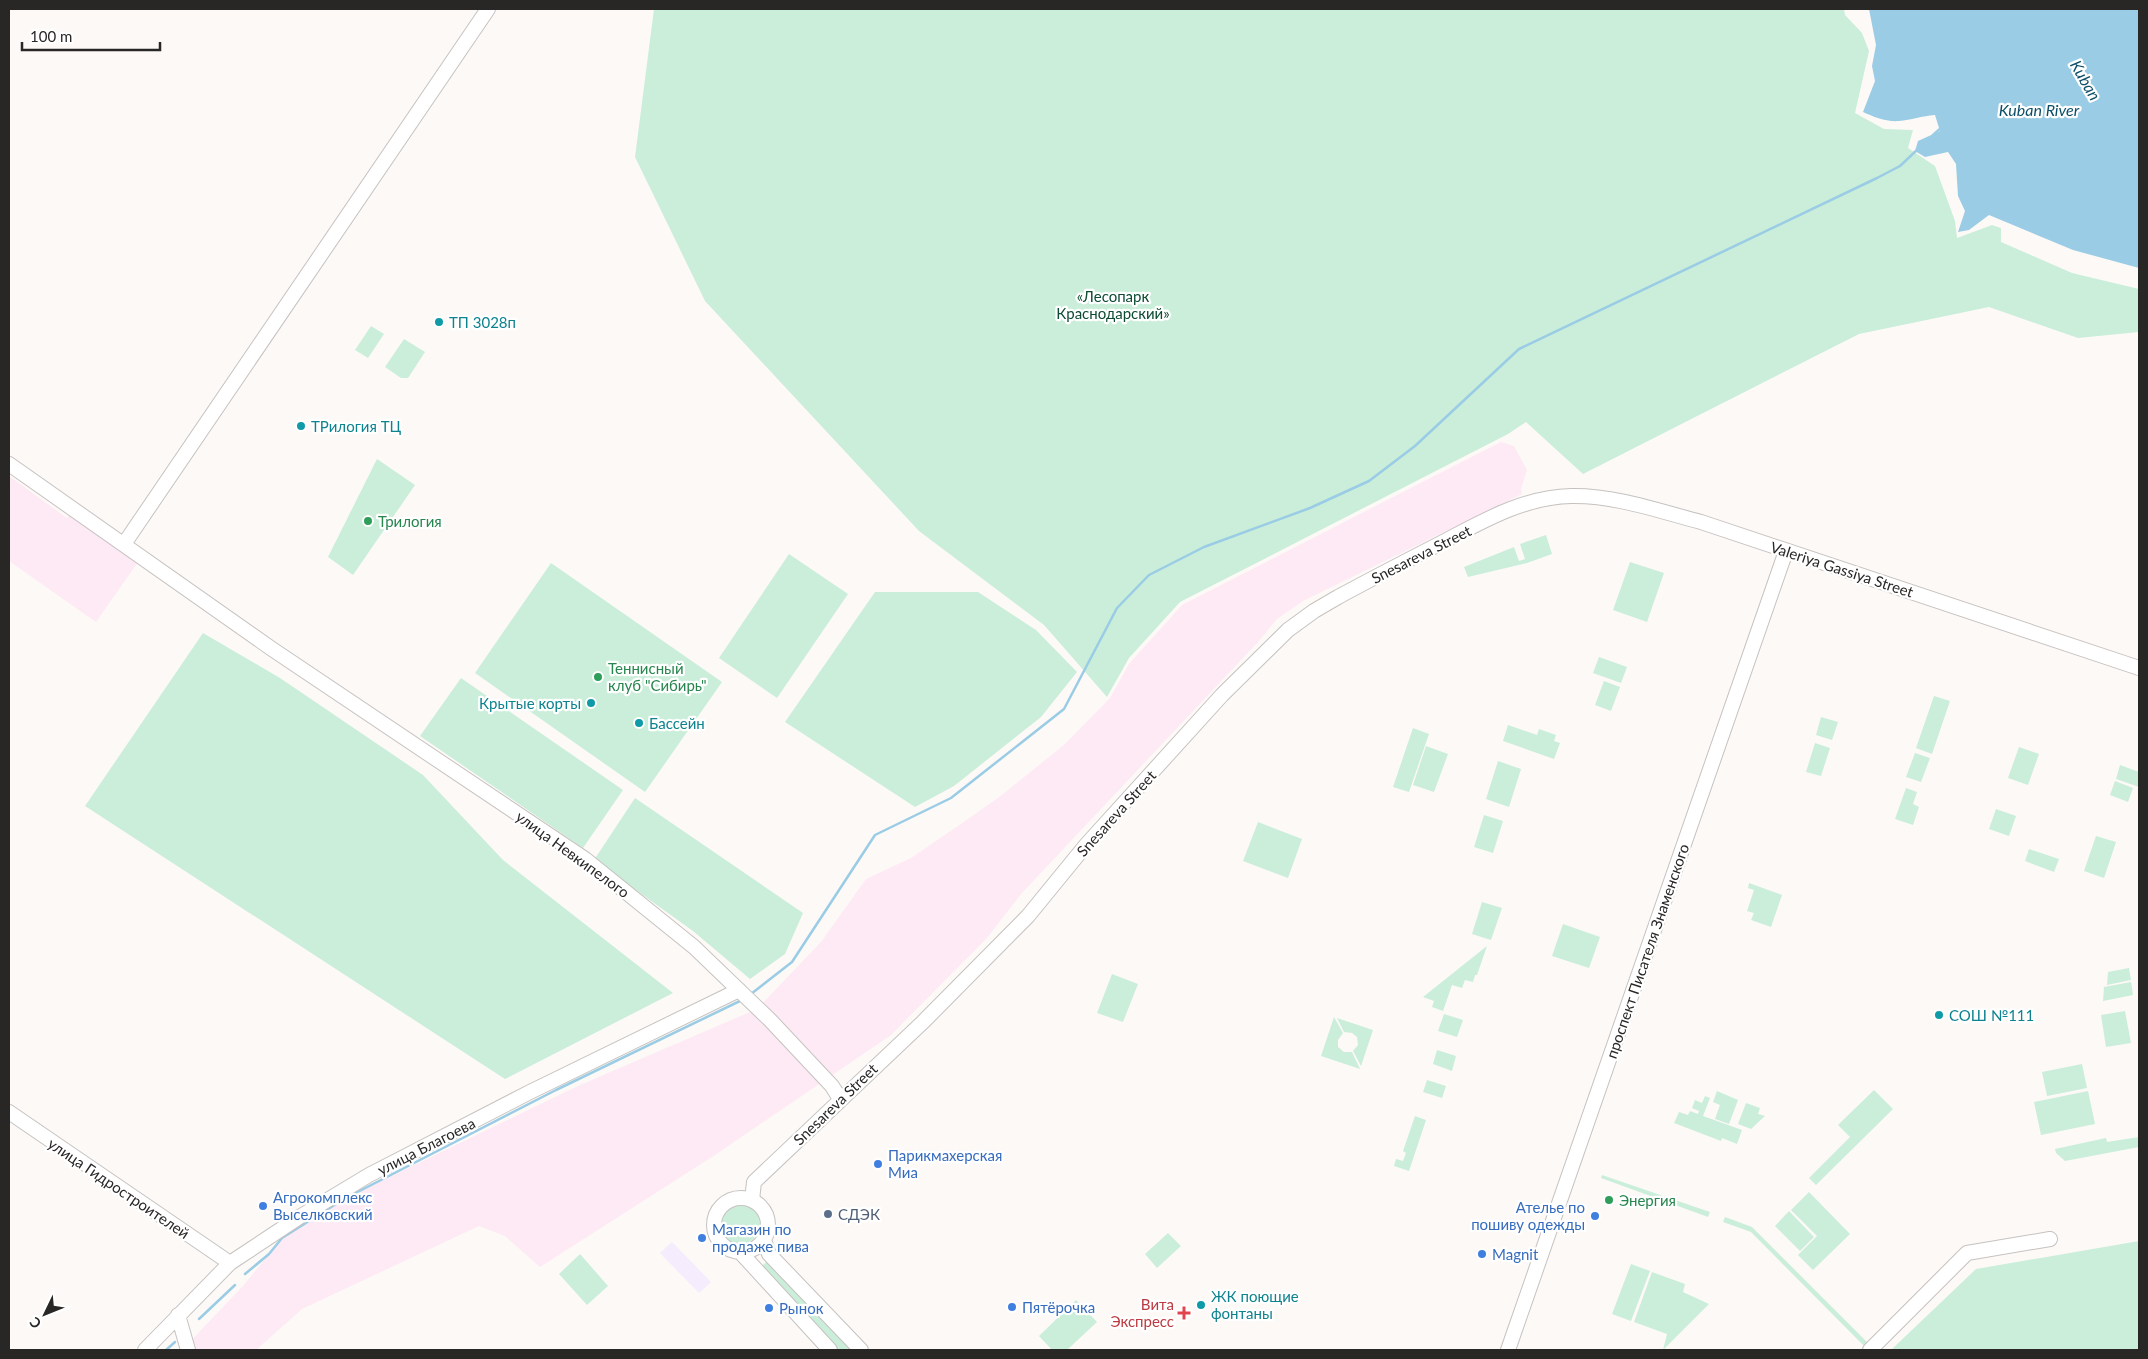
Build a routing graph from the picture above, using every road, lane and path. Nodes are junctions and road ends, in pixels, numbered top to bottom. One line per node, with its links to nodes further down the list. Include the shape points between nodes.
1 (488, 9): 4 (street)
2 (9, 464): 4 (street, улица Невкипелого)
3 (1539, 500): 5 (street, Valeriya Gassiya Street, via 1572,496 1654,509); 8 (street, Snesareva Street, via 1508,510 1373,577 1314,611 1273,644 1222,695 1086,845 1028,916)
4 (124, 544): 7 (street, улица Невкипелого, via 272,649 584,859 694,948)
5 (1786, 551): 6 (street, Valeriya Gassiya Street); 20 (street, проспект Писателя Знаменского)
6 (2139, 668)
7 (745, 996): 8 (street, улица Невкипелого, via 832,1086); 14 (street, улица Благоева, via 530,1092 368,1175)
8 (840, 1099): 10 (street, Snesareva Street, via 754,1182)
9 (9, 1112): 14 (street, улица Гидростроителей)
10 (752, 1200): 12 (street, via 766,1214 769,1228); 13 (street, via 740,1198 729,1201 720,1208 714,1220 720,1242 729,1250)
11 (2050, 1239): 21 (street, via 1967,1253)
12 (764, 1240): 13 (street, via 754,1250); 19 (street, via 769,1254)
13 (741, 1253): 18 (street)
14 (230, 1263): 15 (street, улица Благоева)
15 (180, 1323): 16 (street, улица Благоева); 17 (street)
16 (145, 1350)
17 (188, 1350)
18 (830, 1350)
19 (861, 1350)
20 (1508, 1350)
21 (1870, 1350)

